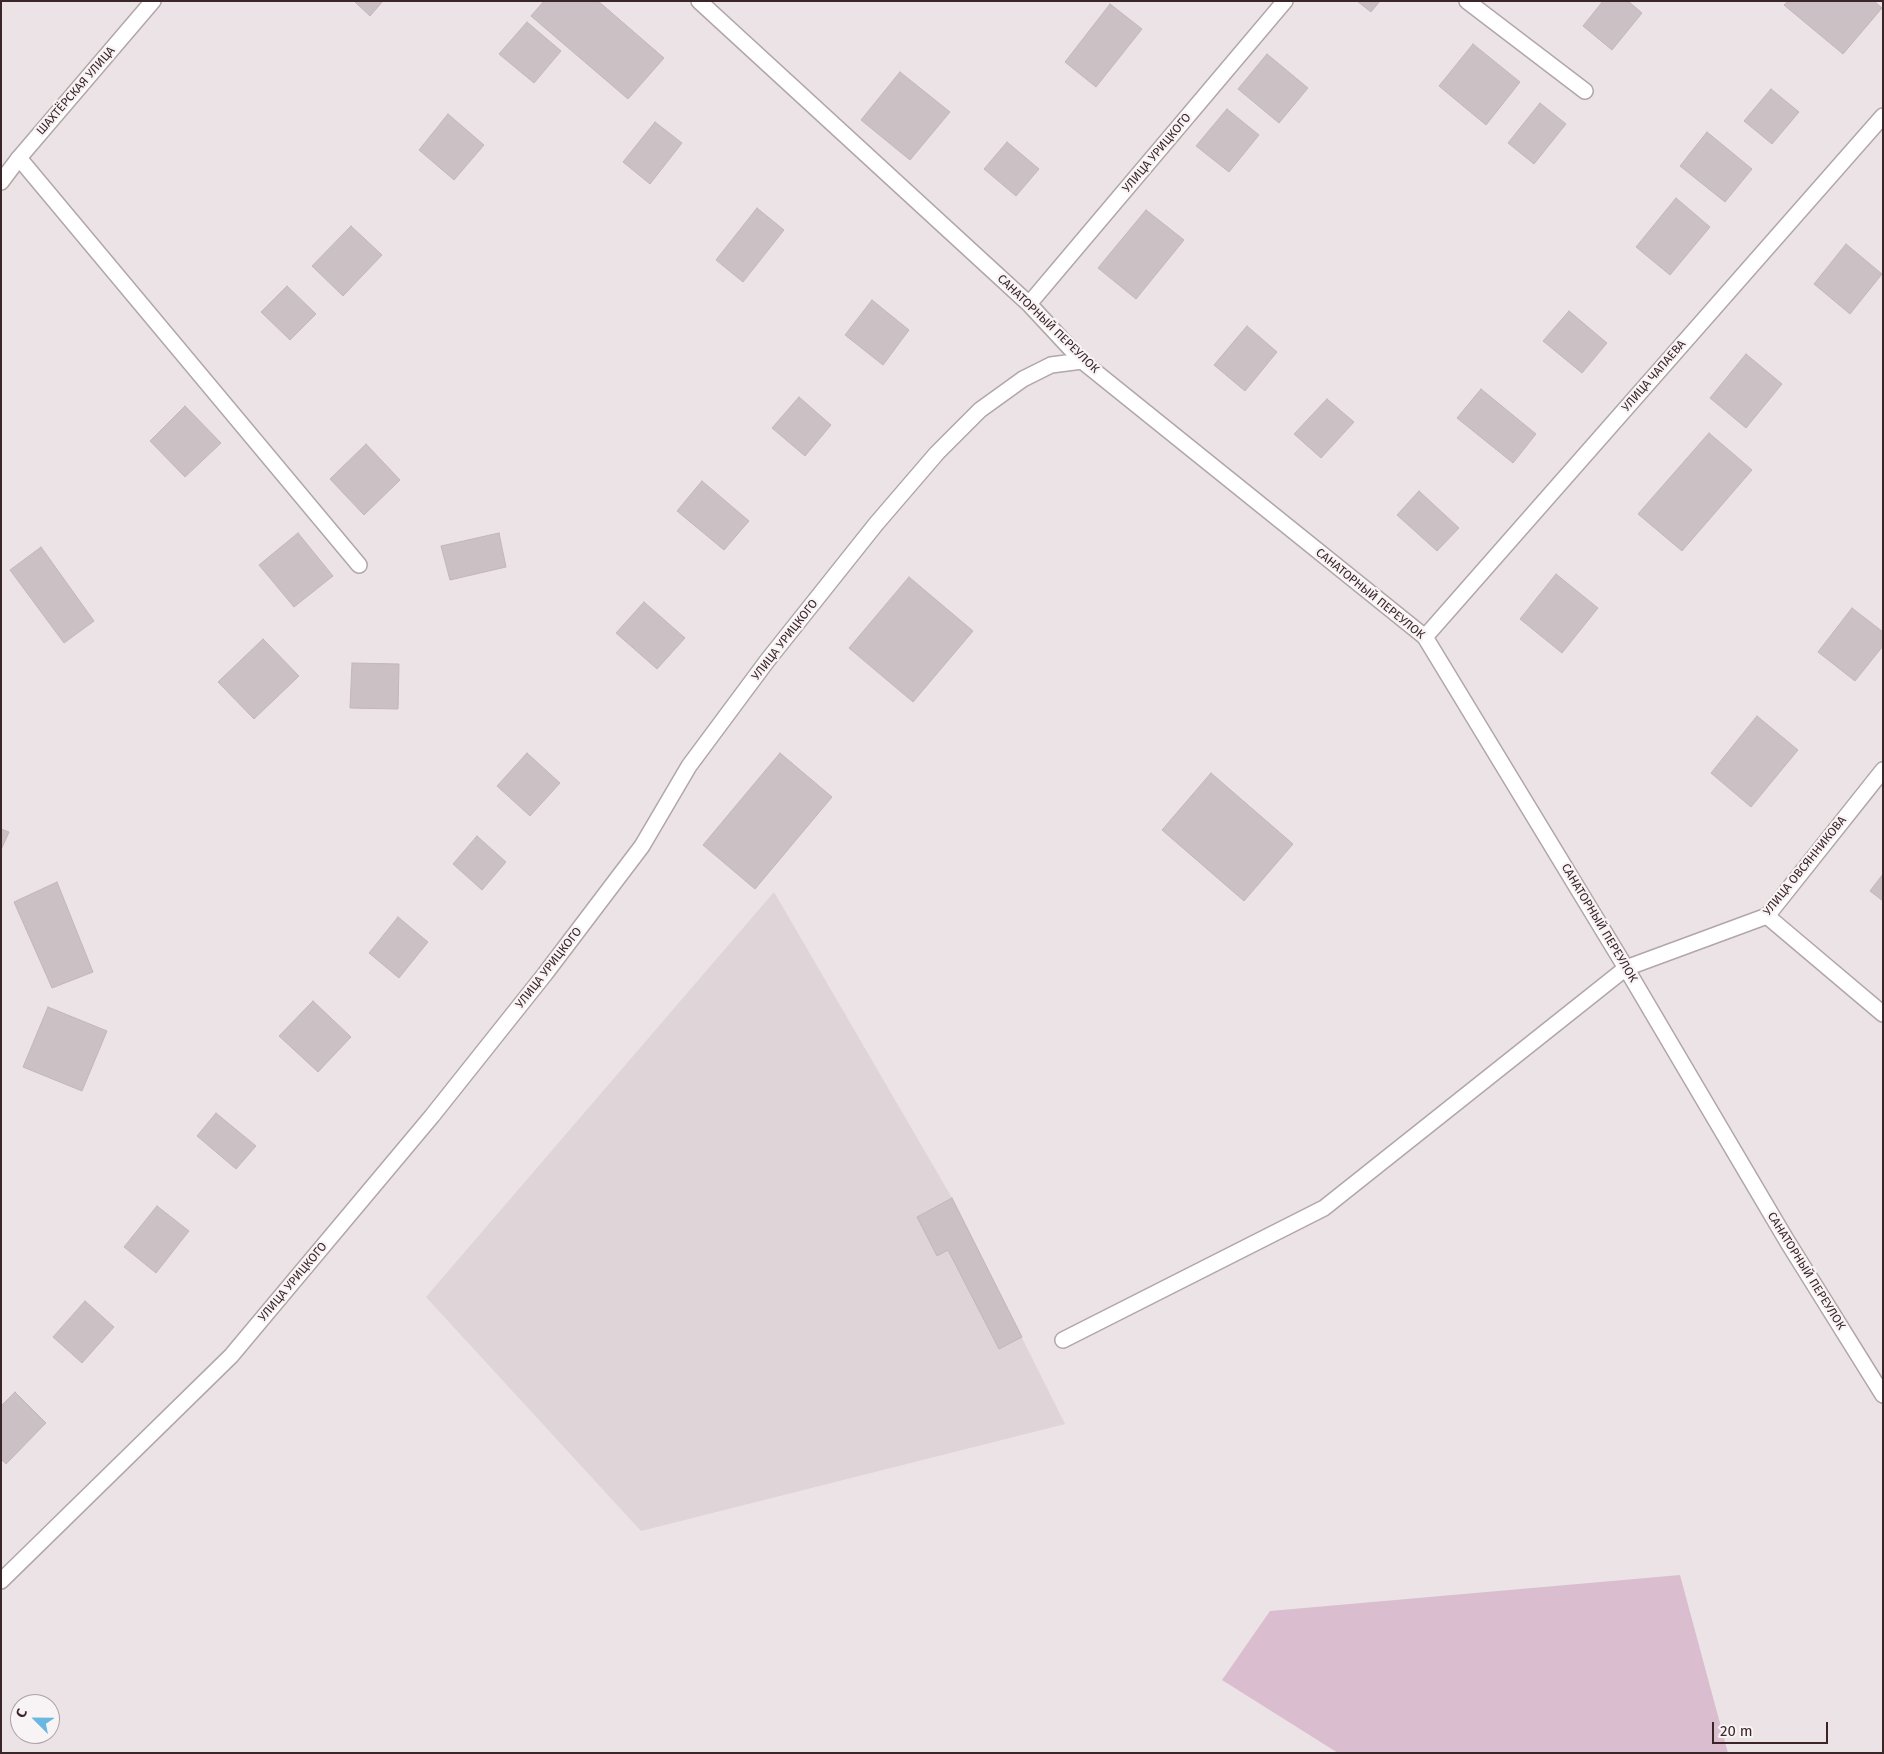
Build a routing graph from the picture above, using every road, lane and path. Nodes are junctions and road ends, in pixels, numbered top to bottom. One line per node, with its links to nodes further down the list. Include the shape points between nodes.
1 (154, 1): 7 (street, ШАХТЁРСКАЯ УЛИЦА)
2 (699, 1): 9 (street, САНАТОРНЫЙ ПЕРЕУЛОК)
3 (1285, 1): 9 (street, УЛИЦА УРИЦКОГО)
4 (1467, 1): 5 (street)
5 (1585, 91)
6 (1883, 116): 12 (street, УЛИЦА ЧАПАЕВА)
7 (19, 158): 8 (street, ШАХТЁРСКАЯ УЛИЦА); 11 (street)
8 (1, 182)
9 (1029, 304): 10 (street, САНАТОРНЫЙ ПЕРЕУЛОК)
10 (1082, 361): 12 (street, САНАТОРНЫЙ ПЕРЕУЛОК); 19 (street, УЛИЦА УРИЦКОГО, via 1051,365 1023,379 980,410 936,453 768,661 689,766 642,846 432,1116 232,1356)
11 (358, 565)
12 (1425, 637): 15 (street, САНАТОРНЫЙ ПЕРЕУЛОК)
13 (1883, 770): 14 (street, УЛИЦА ОВСЯННИКОВА)
14 (1767, 916): 15 (street, УЛИЦА ОВСЯННИКОВА); 16 (street)
15 (1626, 968): 17 (street, УЛИЦА ОВСЯННИКОВА, via 1324,1208); 18 (street, САНАТОРНЫЙ ПЕРЕУЛОК, via 1787,1241)
16 (1883, 1014)
17 (1063, 1340)
18 (1883, 1395)
19 (1, 1581)

